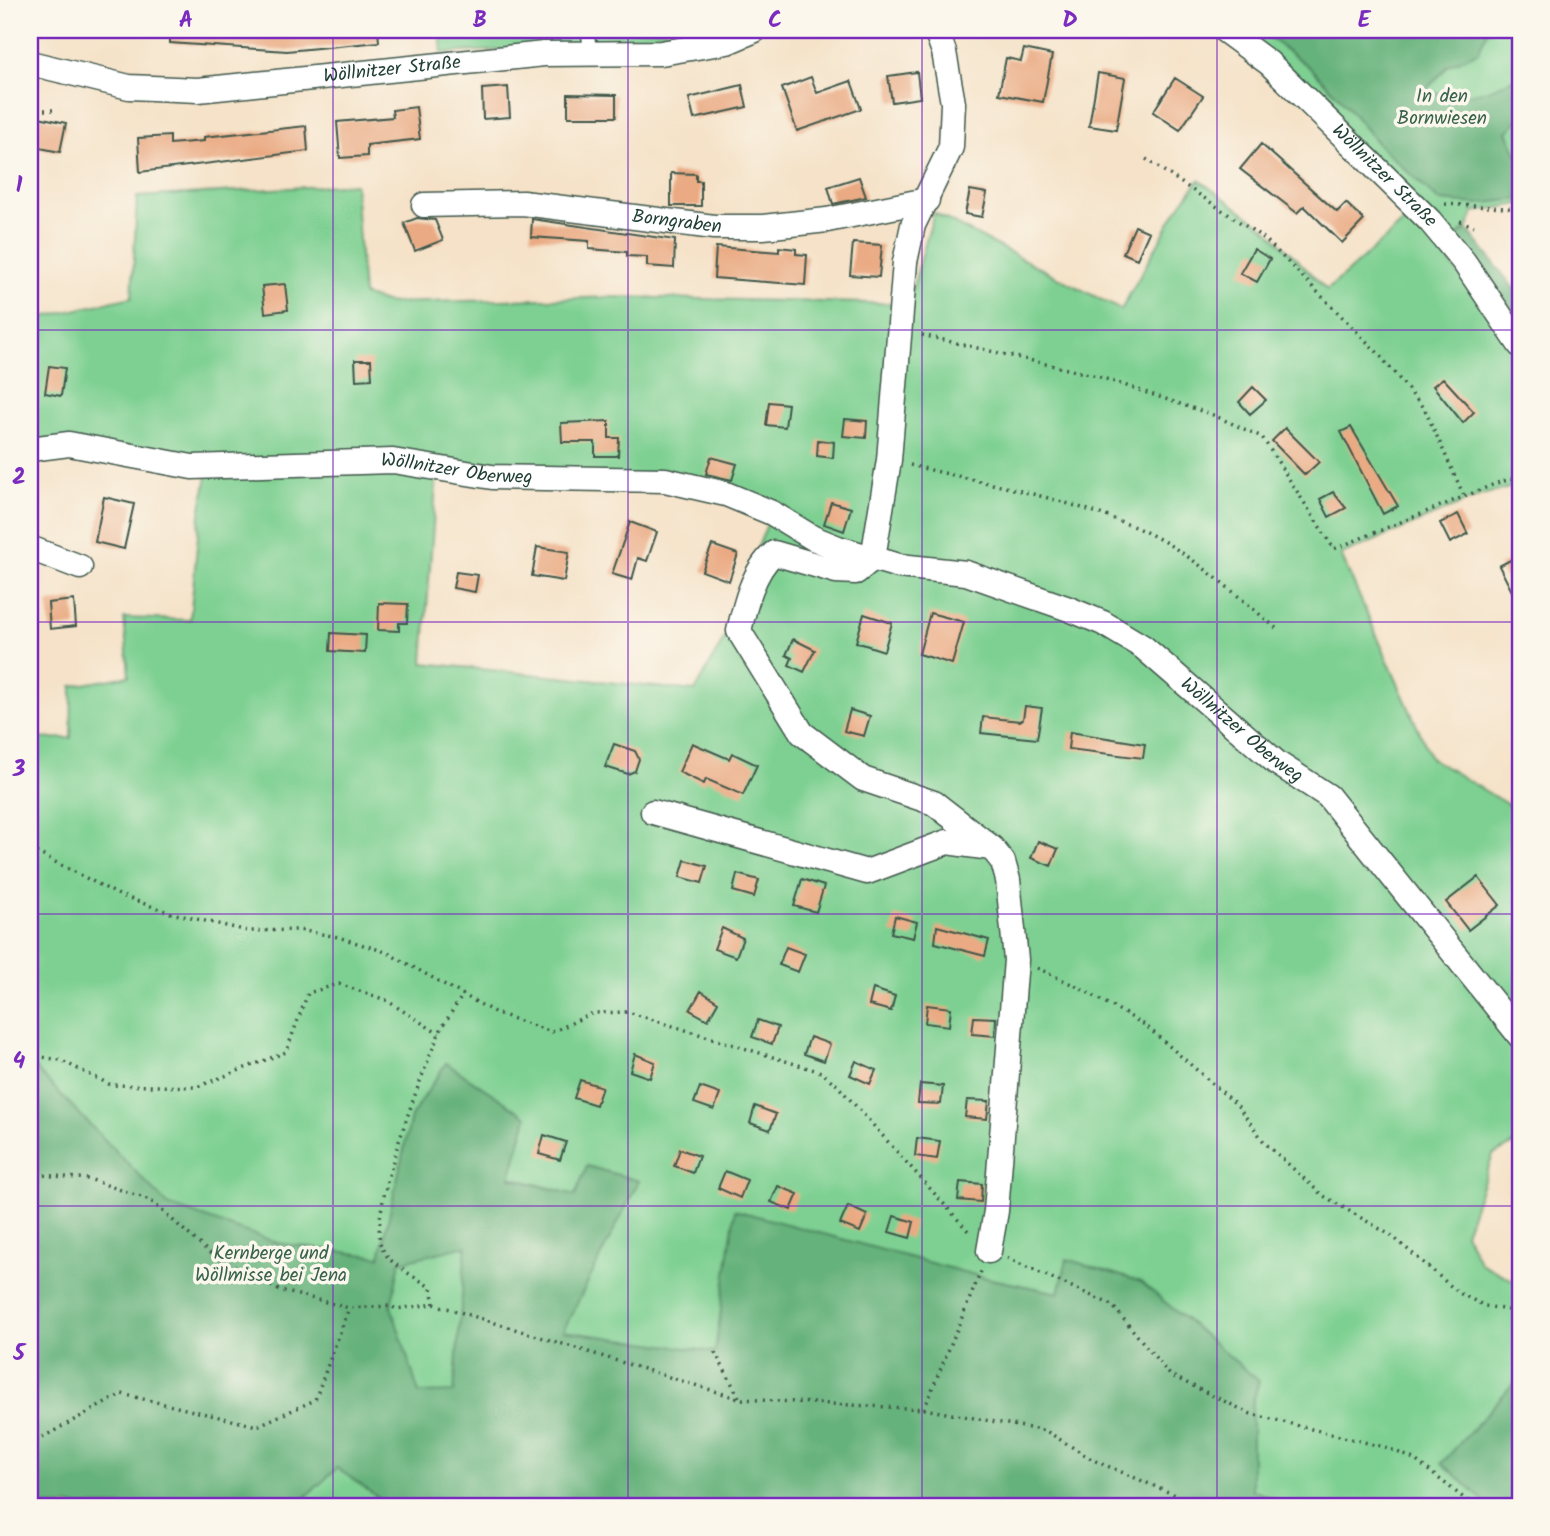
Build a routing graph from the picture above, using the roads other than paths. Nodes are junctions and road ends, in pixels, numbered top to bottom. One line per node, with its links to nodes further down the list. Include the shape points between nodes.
1 (755, 30): 4 (street, Wöllnitzer Straße, via 700,48 661,53)
2 (936, 30): 6 (street, via 953,103 951,147)
3 (1224, 30): 8 (street, Wöllnitzer Straße, via 1269,63 1430,220 1465,262)
4 (589, 42): 5 (street, Wöllnitzer Straße, via 544,54 198,90 130,87)
5 (30, 63)
6 (926, 200): 7 (street, Borngraben, via 827,220 763,227 714,227 523,203); 11 (street, via 913,225 889,460)
7 (424, 205)
8 (1520, 345)
9 (30, 449): 11 (street, Wöllnitzer Oberweg, via 69,444 192,467 393,461 492,477 665,480 726,494 772,513 813,538)
10 (30, 548): 12 (street)
11 (873, 558): 14 (street, via 856,572 836,571 774,553 765,561 745,605 739,631 802,733 863,779 934,803); 15 (street, Wöllnitzer Oberweg, via 899,566 966,573 1023,591 1103,623 1143,647 1277,762 1328,796)
12 (80, 567)
13 (653, 812): 14 (street, via 867,872 947,842)
14 (992, 848): 16 (street, via 1003,862 1008,880 1016,960)
15 (1520, 1036)
16 (989, 1251)

